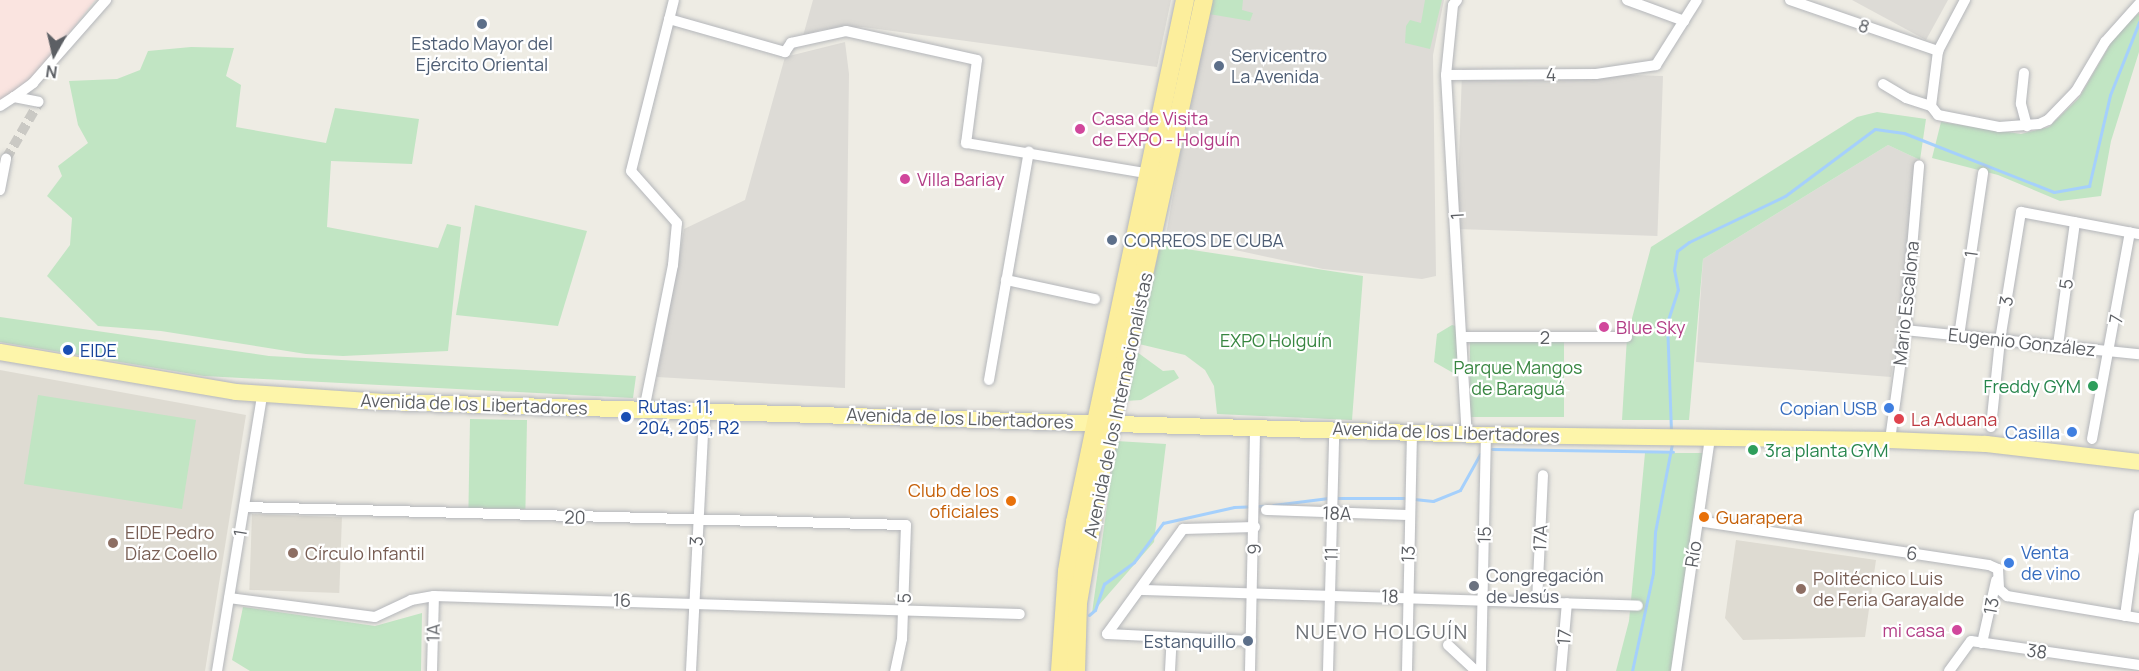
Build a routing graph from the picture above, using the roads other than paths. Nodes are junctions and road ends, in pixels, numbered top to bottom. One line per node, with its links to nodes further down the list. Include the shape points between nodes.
1 (106, 0): 17 (street, via 33,83)
2 (674, 0): 11 (street)
3 (1185, 0): 26 (highway, Avenida de los Internacionalistas)
4 (1204, 0): 26 (highway, Avenida de los Internacionalistas)
5 (1457, 0): 15 (street, 1, via 1453,5)
6 (1627, 0): 12 (street)
7 (1697, 0): 12 (street)
8 (1790, 0): 13 (street, 8)
9 (1965, 0): 13 (street)
10 (2139, 4): 21 (street, via 2105,42 2064,105 2048,120)
11 (669, 19): 22 (street, via 785,52 791,43 846,31 977,60 966,143); 43 (street, via 631,171 677,223)
12 (1683, 21): 15 (street, 4, via 1656,64 1596,74)
13 (1938, 51): 20 (street)
14 (2024, 73): 21 (street, via 2021,104)
15 (1446, 75): 34 (street, 1)
16 (1882, 84): 20 (street)
17 (15, 96): 18 (street); 19 (street)
18 (39, 102)
19 (0, 106)
20 (1930, 106): 21 (street, via 1938,115 1999,127)
21 (2027, 126)
22 (1029, 151): 26 (street); 30 (street)
23 (6, 159): 27 (street)
24 (1919, 166): 32 (street, Mario Escalona)
25 (1983, 173): 33 (street, 1)
26 (1159, 175): 45 (highway, Avenida de los Internacionalistas)
27 (0, 190)
28 (2075, 222): 29 (street); 36 (street, 3, via 2021,212); 37 (street, 5)
29 (2135, 233): 38 (street, 7)
30 (1005, 280): 31 (street); 41 (street)
31 (1095, 298)
32 (1905, 330): 33 (street, Eugenio González); 54 (street, Mario Escalona)
33 (1959, 336): 36 (street, Eugenio González)
34 (1462, 337): 35 (street, 2); 48 (street, 1)
35 (1627, 338)
36 (2000, 340): 37 (street, Eugenio González); 46 (street, 3)
37 (2058, 345): 38 (street, Eugenio González)
38 (2111, 351): 40 (street, Eugenio González); 53 (street, 7)
39 (0, 352): 42 (main road, Avenida de los Libertadores)
40 (2139, 354)
41 (989, 380)
42 (262, 395): 43 (main road, Avenida de los Libertadores); 57 (street, 1)
43 (644, 410): 44 (main road, Avenida de los Libertadores)
44 (704, 411): 45 (main road, Avenida de los Libertadores); 62 (street, 3)
45 (1103, 424): 47 (main road, Avenida de los Libertadores); 91 (highway, Avenida de los Internacionalistas, via 1067,571); 92 (highway, Avenida de los Internacionalistas, via 1078,603)
46 (1991, 427)
47 (1255, 428): 48 (main road, Avenida de los Libertadores); 65 (street, 9)
48 (1467, 434): 49 (main road, Avenida de los Libertadores)
49 (1486, 435): 51 (main road, Avenida de los Libertadores); 73 (street, 15)
50 (1334, 437): 59 (street, 11)
51 (1710, 437): 54 (main road, Avenida de los Libertadores); 63 (street, Río)
52 (1412, 438): 60 (street, 13)
53 (2092, 439)
54 (1890, 440): 55 (main road, Avenida de los Libertadores, via 1986,444)
55 (2139, 462)
56 (1543, 475): 74 (street, 17A)
57 (244, 507): 62 (street, 20); 72 (street, 1)
58 (1266, 510): 59 (street, 18A)
59 (1332, 513): 60 (street, 18A); 69 (street, 11)
60 (1409, 514): 71 (street, 13)
61 (2139, 515): 80 (street)
62 (697, 518): 64 (street, 20); 75 (street, 3)
63 (1698, 521): 66 (street, 6); 100 (street, Río)
64 (906, 525): 78 (street, 5)
65 (1255, 527): 67 (street, via 1185,527); 68 (street, 9)
66 (1998, 569): 80 (street, via 1999,589 2007,596); 84 (street, 13)
67 (1141, 590): 68 (street, 18); 82 (street, via 1107,634)
68 (1253, 593): 69 (street, 18); 83 (street, 9)
69 (1330, 594): 71 (street, 18); 95 (street, 11)
70 (434, 596): 72 (street, 16, via 411,600 375,617); 75 (street, 16); 88 (street, 1A)
71 (1407, 597): 73 (street, 18); 96 (street, 13)
72 (229, 598): 87 (street, 1)
73 (1483, 599): 74 (street, 18); 98 (street, 15)
74 (1537, 602): 76 (street, 18)
75 (694, 603): 78 (street, 16); 89 (street, 3)
76 (1566, 603): 77 (street, 18); 99 (street, 17)
77 (1638, 606)
78 (903, 610): 79 (street, 16); 90 (street, 5)
79 (1020, 614)
80 (2125, 616): 81 (street)
81 (2139, 618)
82 (1172, 638): 83 (street); 93 (street)
83 (1251, 641): 94 (street, 9)
84 (1976, 642): 86 (street, 38); 101 (street, 13)
85 (1448, 645): 97 (street)
86 (2139, 665)
87 (217, 671)
88 (432, 671)
89 (691, 671)
90 (895, 671)
91 (1060, 671)
92 (1076, 671)
93 (1170, 671)
94 (1250, 671)
95 (1329, 671)
96 (1407, 671)
97 (1476, 671)
98 (1481, 671)
99 (1561, 671)
100 (1676, 671)
101 (1949, 671)

